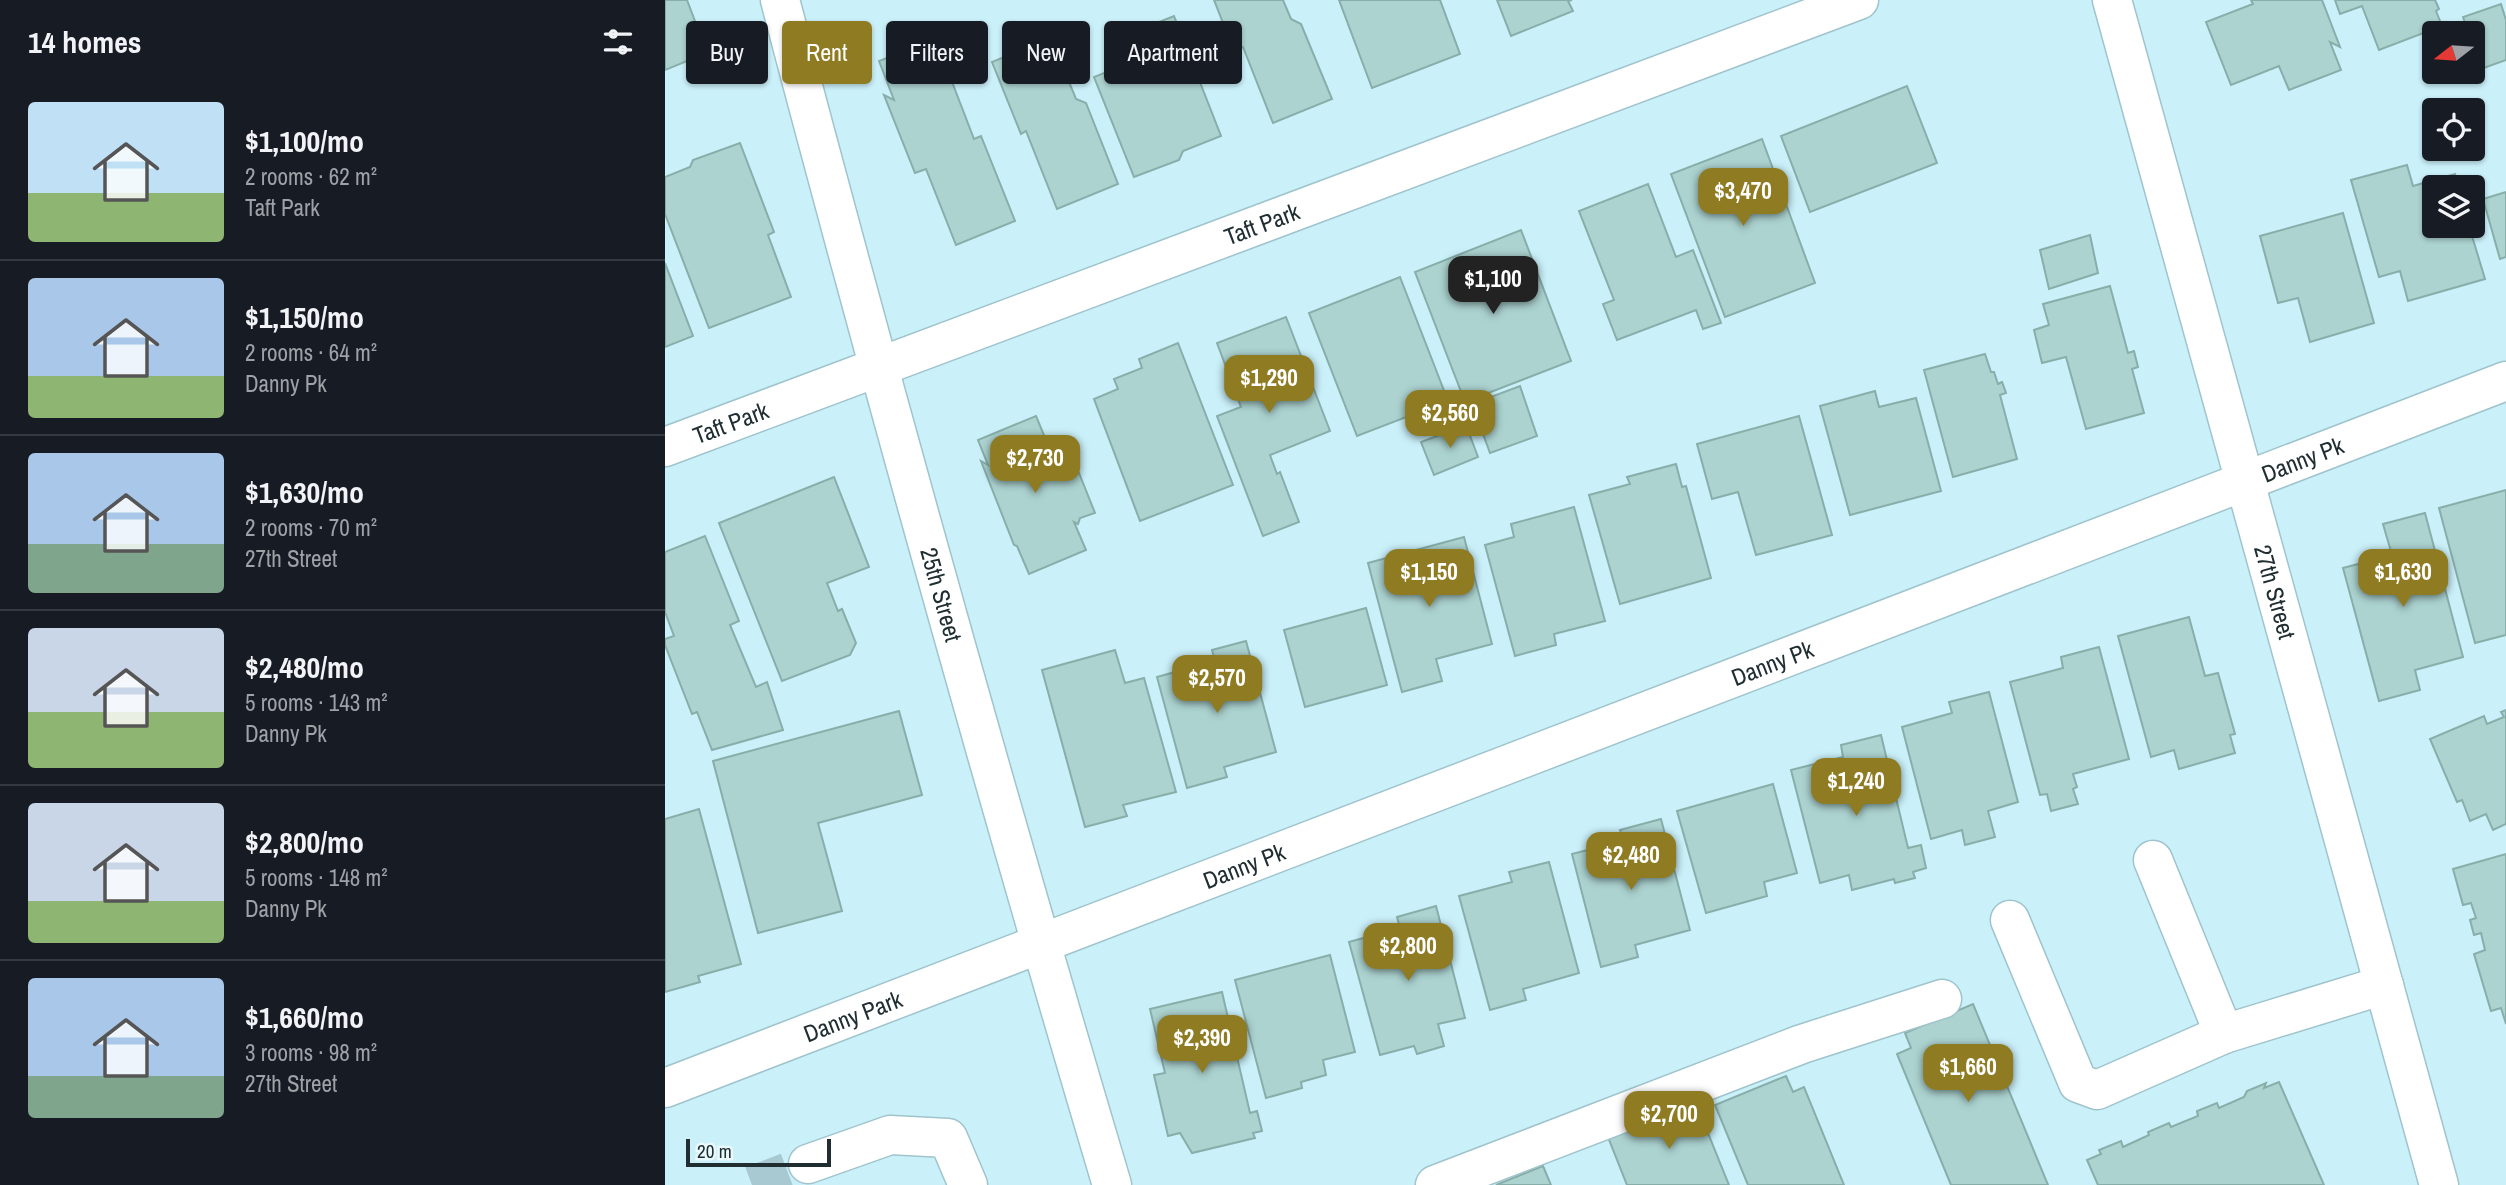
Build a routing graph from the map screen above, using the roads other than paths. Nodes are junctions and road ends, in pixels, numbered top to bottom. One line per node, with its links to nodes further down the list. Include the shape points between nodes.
1 (780, 0): 4 (street, 25th Street)
2 (1859, 0): 4 (street, Taft Park)
3 (2112, 0): 7 (street, 27th Street)
4 (877, 368): 6 (street, Taft Park); 10 (street, 25th Street)
5 (2506, 381): 7 (street, Danny Pk)
6 (665, 447)
7 (2244, 483): 10 (street, Danny Pk); 11 (street, 27th Street)
8 (2153, 860): 13 (street)
9 (2010, 920): 13 (street, via 2078,1083 2097,1090)
10 (1041, 945): 14 (street, Danny Park); 17 (street, 25th Street)
11 (2384, 985): 13 (street); 19 (street, 27th Street)
12 (1942, 999): 18 (street, via 1803,1044)
13 (2224, 1034)
14 (665, 1088)
15 (808, 1164): 16 (street, via 890,1135 947,1138)
16 (968, 1185)
17 (1111, 1185)
18 (1435, 1185)
19 (2439, 1185)

